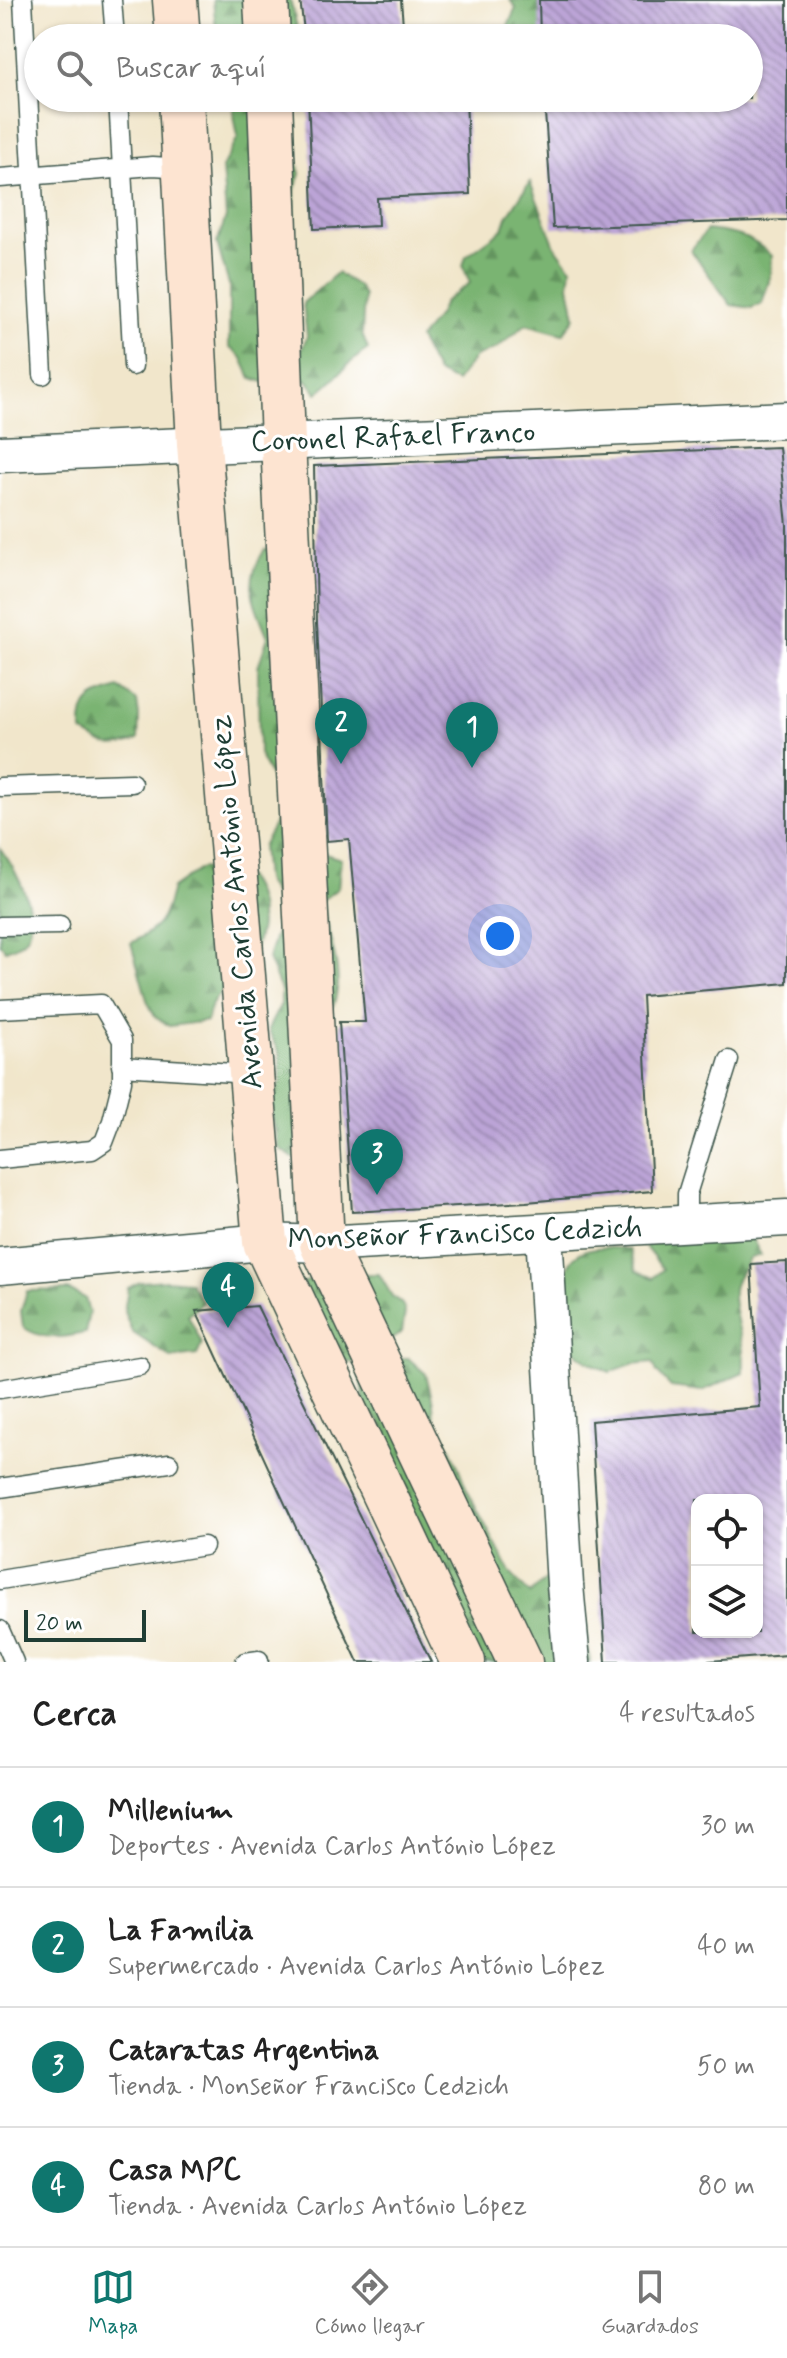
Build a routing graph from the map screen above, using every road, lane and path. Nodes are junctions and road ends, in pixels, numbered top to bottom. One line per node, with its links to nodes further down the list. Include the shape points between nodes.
1 (23, 0): 5 (lane)
2 (112, 0): 6 (lane)
3 (175, 0): 7 (main road)
4 (266, 0): 8 (main road)
5 (25, 24)
6 (114, 24)
7 (177, 24)
8 (267, 24)
9 (31, 112): 15 (lane)
10 (119, 112): 13 (lane)
11 (182, 112): 14 (main road, Avenida Carlos António López)
12 (271, 112): 20 (main road, Avenida Carlos António López)
13 (122, 168): 14 (lane); 15 (lane); 17 (lane)
14 (185, 168): 21 (main road, Avenida Carlos António López)
15 (35, 175): 16 (lane); 18 (lane)
16 (0, 178)
17 (133, 366)
18 (43, 375)
19 (787, 420): 20 (street, Coronel Rafael Franco)
20 (283, 442): 21 (street, Coronel Rafael Franco); 36 (main road, Avenida Carlos António López)
21 (199, 444): 22 (street, Coronel Rafael Franco); 30 (main road, Avenida Carlos António López)
22 (0, 454)
23 (132, 783): 24 (lane)
24 (0, 787)
25 (60, 925): 26 (lane)
26 (0, 926)
27 (0, 1009): 29 (lane, via 101,1004 122,1040)
28 (729, 1060): 33 (lane, via 687,1194)
29 (121, 1066): 30 (lane); 31 (lane, via 119,1095 104,1142 92,1150)
30 (252, 1074): 35 (main road, Avenida Carlos António López)
31 (0, 1159)
32 (787, 1218): 33 (street, Monseñor Francisco Cedzich)
33 (687, 1224): 34 (street, Monseñor Francisco Cedzich)
34 (544, 1233): 36 (street, Monseñor Francisco Cedzich); 48 (street)
35 (265, 1242): 36 (street, Monseñor Francisco Cedzich); 37 (street, Monseñor Francisco Cedzich); 46 (main road, Avenida Carlos António López)
36 (322, 1244): 47 (main road, Avenida Carlos António López)
37 (0, 1266)
38 (140, 1366): 39 (lane)
39 (0, 1389)
40 (169, 1463): 41 (lane)
41 (0, 1488)
42 (204, 1546): 43 (lane)
43 (0, 1580)
44 (0, 1630): 45 (lane)
45 (14, 1662)
46 (463, 1662)
47 (520, 1662)
48 (572, 1662)

